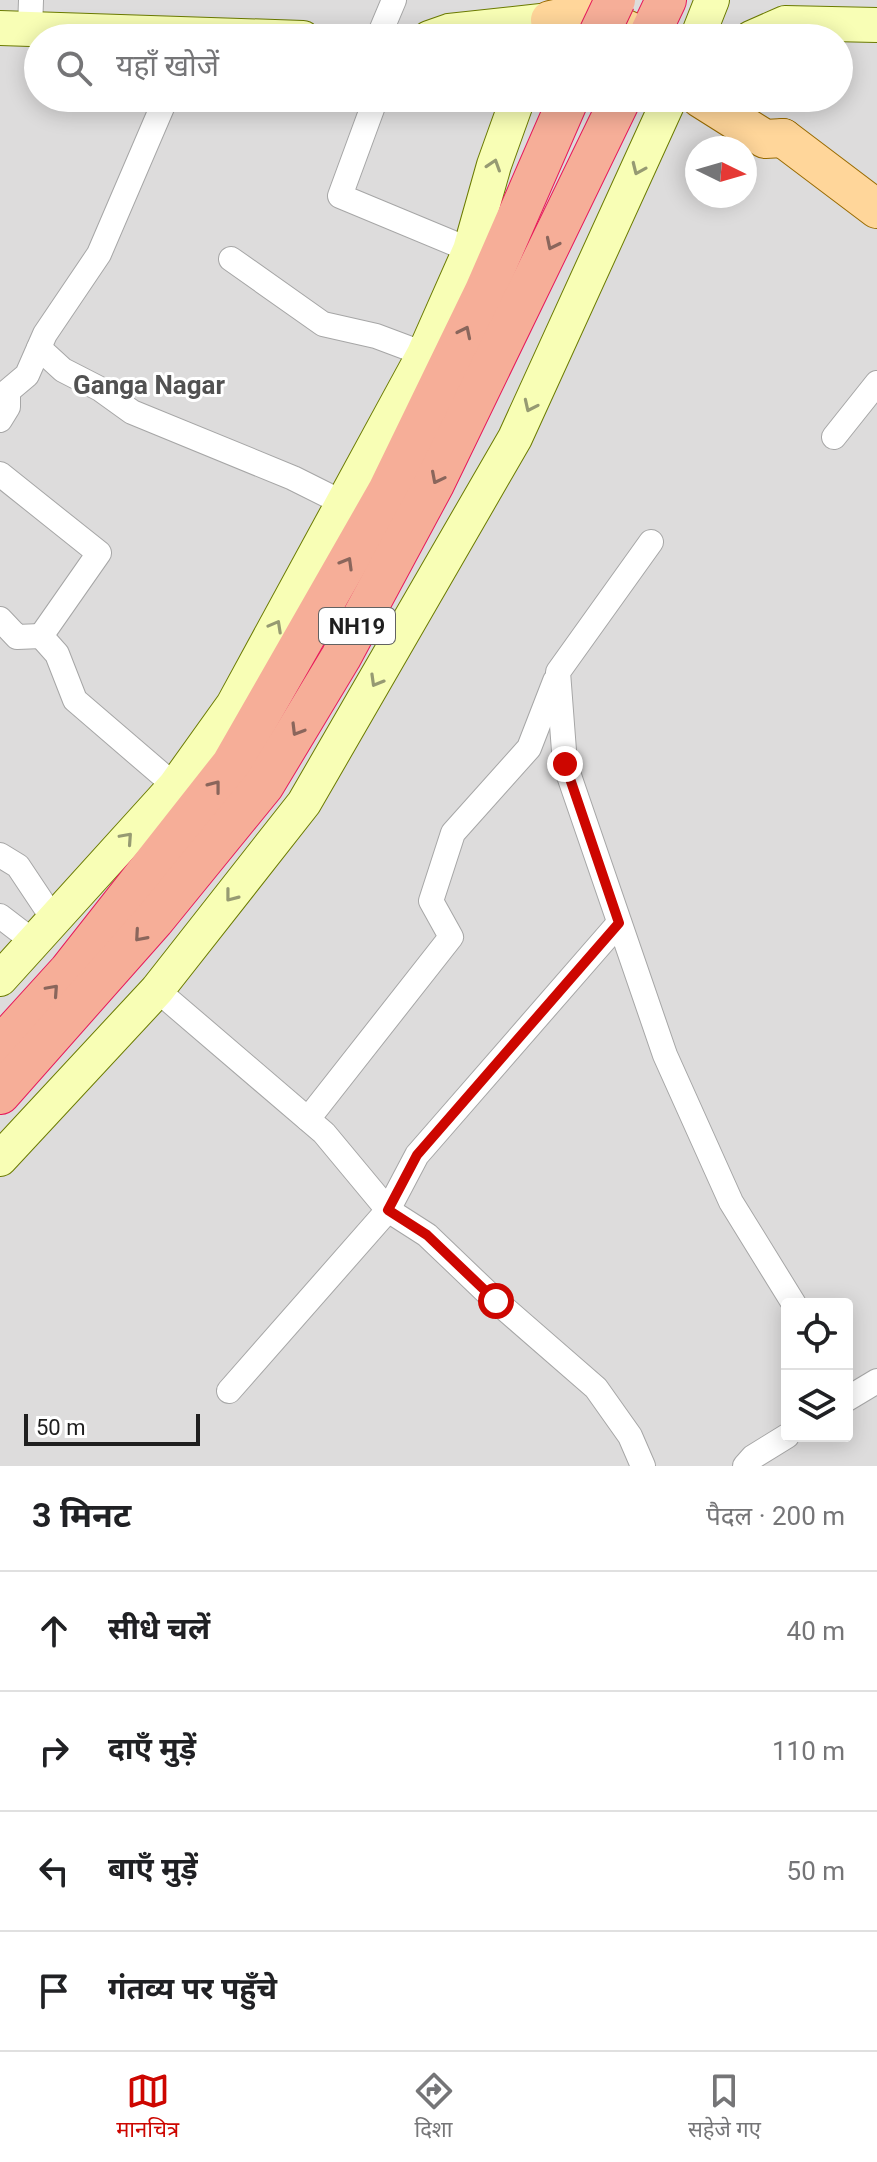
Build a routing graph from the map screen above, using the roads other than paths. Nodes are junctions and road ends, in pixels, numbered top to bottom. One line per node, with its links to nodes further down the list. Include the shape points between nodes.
1 (394, 0): 7 (street)
2 (615, 0): 9 (highway, bridge)
3 (666, 0): 11 (highway)
4 (712, 0): 12 (main road)
5 (20, 19): 6 (main road)
6 (67, 24)
7 (384, 24)
8 (567, 24): 10 (main road, via 589,12)
9 (604, 24)
10 (616, 24)
11 (654, 24)
12 (703, 24)
13 (783, 24): 14 (main road)
14 (831, 24)
15 (853, 24): 16 (main road)
16 (877, 25)
17 (160, 112): 29 (street, via 99,254)
18 (371, 112): 27 (street, via 340,196)
19 (513, 112): 27 (main road, one-way to 19)
20 (563, 112): 47 (highway, NH19, one-way to 20, via 69,971 232,764 388,491 485,291)
21 (614, 112): 48 (highway, NH19, one-way to 48, via 434,484 341,657 264,785 154,920)
22 (664, 112): 46 (main road, one-way to 46, via 515,438 421,605 304,803)
23 (722, 112): 25 (main road, via 765,139)
24 (769, 112): 25 (main road)
25 (783, 138): 26 (main road)
26 (877, 209)
27 (470, 250): 30 (main road)
28 (231, 259): 30 (street, via 323,324)
29 (39, 348): 32 (street, via 27,375 8,391 8,407); 35 (street, via 63,370 132,412)
30 (424, 354): 35 (main road)
31 (877, 383): 33 (street)
32 (0, 420)
33 (834, 437)
34 (0, 474): 38 (street, via 99,553)
35 (343, 503): 40 (main road, one-way to 35, via 233,705)
36 (651, 542): 39 (street)
37 (0, 619): 38 (street, via 17,637)
38 (41, 636): 40 (street, via 57,654 75,700)
39 (558, 672): 43 (street, via 565,764); 49 (street, via 529,748 453,833 431,901 451,937)
40 (175, 786): 44 (main road, one-way to 40)
41 (0, 855): 44 (street, via 18,866)
42 (0, 916): 44 (street)
43 (619, 923): 51 (street, via 417,1155); 52 (street, via 665,1055 731,1202)
44 (44, 931): 45 (main road)
45 (0, 979)
46 (157, 990): 49 (street); 50 (main road)
47 (0, 1047)
48 (0, 1094)
49 (308, 1119): 51 (street)
50 (0, 1159)
51 (388, 1210): 53 (street); 55 (street, via 427,1235 596,1388 630,1436)
52 (790, 1298)
53 (229, 1391)
54 (781, 1440): 56 (street)
55 (643, 1466)
56 (745, 1466)

